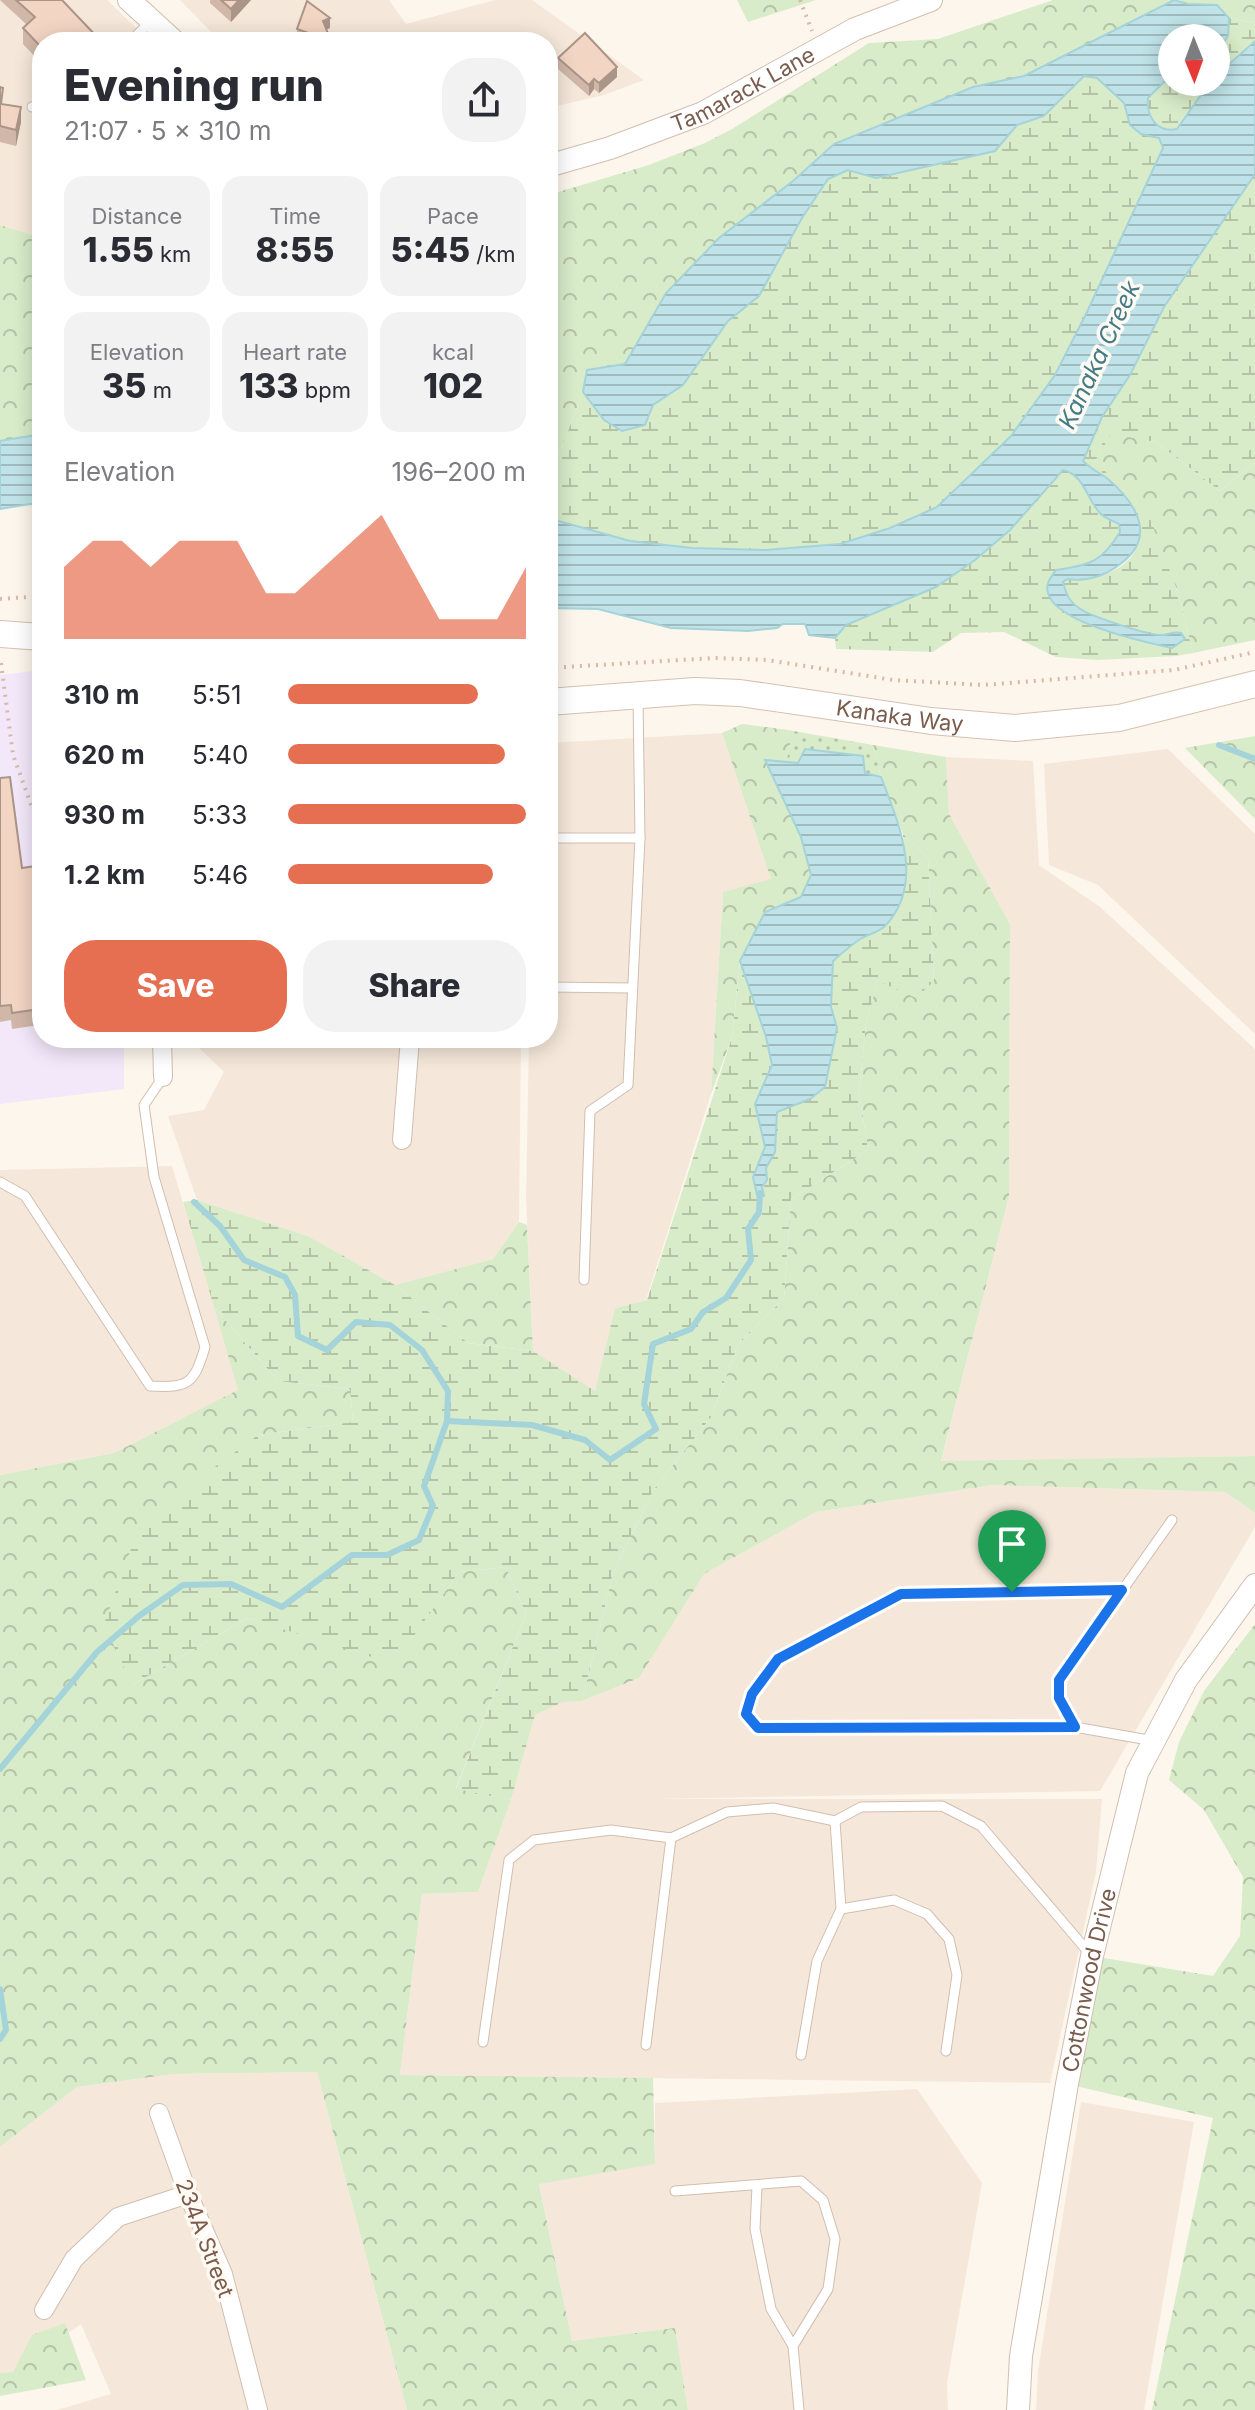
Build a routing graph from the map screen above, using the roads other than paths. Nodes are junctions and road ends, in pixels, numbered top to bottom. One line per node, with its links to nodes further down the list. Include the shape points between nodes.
1 (129, 0): 3 (street)
2 (931, 0): 6 (street, Tamarack Lane, via 819,48 703,113)
3 (151, 21): 4 (lane); 5 (street)
4 (140, 32)
5 (164, 32)
6 (558, 163)
7 (32, 621): 8 (main road)
8 (4, 634): 9 (main road)
9 (32, 636)
10 (1253, 686): 11 (main road, Kanaka Way, via 1119,718 1015,728 740,693)
11 (638, 694): 12 (main road, Kanaka Way); 14 (lane)
12 (558, 701)
13 (558, 838): 14 (lane)
14 (640, 838): 16 (lane)
15 (558, 987): 16 (lane)
16 (632, 988): 22 (lane, via 628,1085 590,1111)
17 (162, 1048): 19 (street)
18 (409, 1048): 20 (street)
19 (163, 1077): 21 (lane, via 144,1105 154,1177 205,1347 197,1374 178,1387 150,1386 25,1196)
20 (402, 1140)
21 (0, 1182)
22 (584, 1280)
23 (1172, 1520): 25 (lane)
24 (1255, 1585): 27 (street, Cottonwood Drive, via 1186,1680)
25 (1122, 1590): 26 (lane, via 1059,1680 1059,1698); 26 (lane, via 901,1594 778,1659 752,1694 746,1714 758,1728)
26 (1075, 1727): 27 (lane)
27 (1154, 1741): 31 (street, Cottonwood Drive, via 1137,1773)
28 (835, 1821): 29 (lane, via 773,1808 727,1812); 30 (lane); 31 (lane, via 861,1807 942,1806 981,1826)
29 (671, 1838): 32 (lane, via 611,1830 534,1840 509,1860); 33 (lane)
30 (841, 1909): 34 (lane, via 894,1900 927,1914 949,1939 957,1975); 35 (lane, via 817,1961)
31 (1092, 1956): 44 (street, Cottonwood Drive, via 1021,2356)
32 (483, 2042)
33 (646, 2045)
34 (946, 2051)
35 (801, 2055)
36 (159, 2113): 39 (street, 234A Street)
37 (757, 2186): 38 (lane); 41 (lane, via 755,2229 771,2309); 41 (lane, via 801,2181 823,2200 835,2239 828,2289)
38 (675, 2191)
39 (188, 2194): 40 (street, via 118,2217 74,2259); 42 (street, 234A Street, via 223,2274)
40 (44, 2310)
41 (793, 2346): 43 (lane)
42 (258, 2410)
43 (799, 2410)
44 (1018, 2410)

